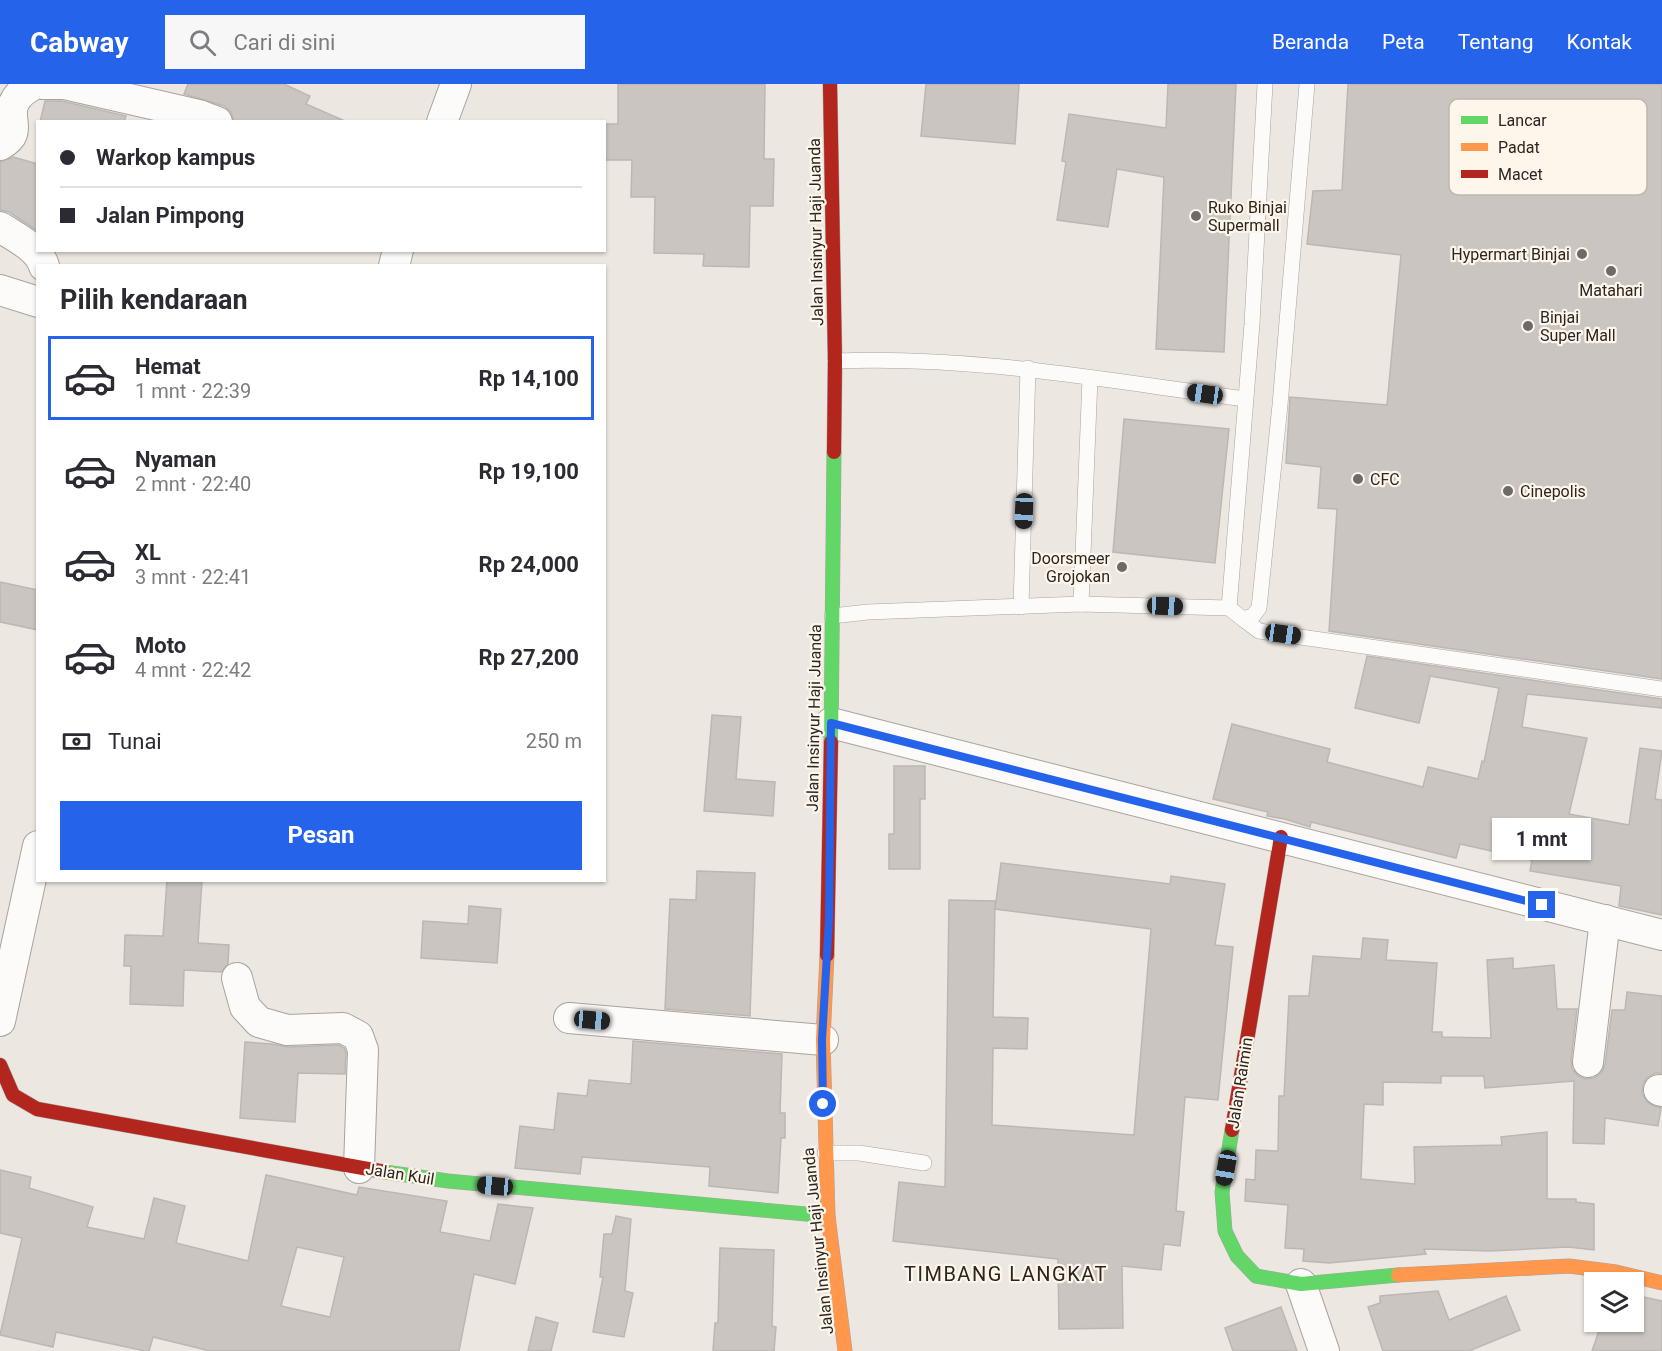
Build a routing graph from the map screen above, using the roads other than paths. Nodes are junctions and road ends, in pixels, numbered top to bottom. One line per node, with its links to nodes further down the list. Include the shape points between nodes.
1 (35, 84): 9 (street, via 23,90 13,104 13,132)
2 (42, 84): 7 (street, via 76,87)
3 (830, 84): 14 (street, Jalan Insinyur Haji Juanda)
4 (1265, 84): 17 (lane)
5 (1307, 84): 22 (lane, via 1259,608 1253,616)
6 (450, 85): 8 (street)
7 (212, 120)
8 (442, 120)
9 (0, 145)
10 (0, 227): 11 (street)
11 (36, 252)
12 (0, 290): 13 (street)
13 (36, 301)
14 (835, 361): 15 (lane, via 869,359); 21 (street, Jalan Insinyur Haji Juanda)
15 (1028, 368): 16 (lane); 19 (lane)
16 (1090, 378): 17 (lane); 18 (lane)
17 (1245, 399): 20 (lane)
18 (1081, 604): 19 (lane); 20 (lane)
19 (1021, 607): 21 (lane)
20 (1229, 608): 22 (lane)
21 (832, 616): 24 (street, Jalan Insinyur Haji Juanda)
22 (1243, 619): 23 (lane, via 1259,631)
23 (1662, 689)
24 (831, 723): 25 (street); 32 (street, Jalan Insinyur Haji Juanda, via 829,919)
25 (1281, 837): 27 (street); 40 (street, Jalan Raimin, via 1222,1192 1225,1231 1237,1256 1256,1276)
26 (36, 855): 31 (street)
27 (1605, 920): 28 (street); 33 (street)
28 (1662, 935)
29 (237, 978): 37 (street, via 245,1007 259,1022 287,1030 343,1028 358,1036 363,1050)
30 (569, 1018): 32 (street)
31 (0, 1021)
32 (822, 1040): 35 (street, Jalan Insinyur Haji Juanda)
33 (1588, 1062)
34 (0, 1065): 37 (street, Jalan Kuil, via 13,1095 37,1109)
35 (825, 1153): 36 (lane, via 859,1153); 38 (street, Jalan Insinyur Haji Juanda)
36 (924, 1162)
37 (359, 1167): 38 (street, Jalan Kuil, via 448,1181)
38 (828, 1216): 41 (street, Jalan Insinyur Haji Juanda)
39 (1662, 1283): 40 (street, Jalan Raimin, via 1569,1266 1433,1272)
40 (1301, 1284): 42 (street)
41 (845, 1351)
42 (1324, 1351)

